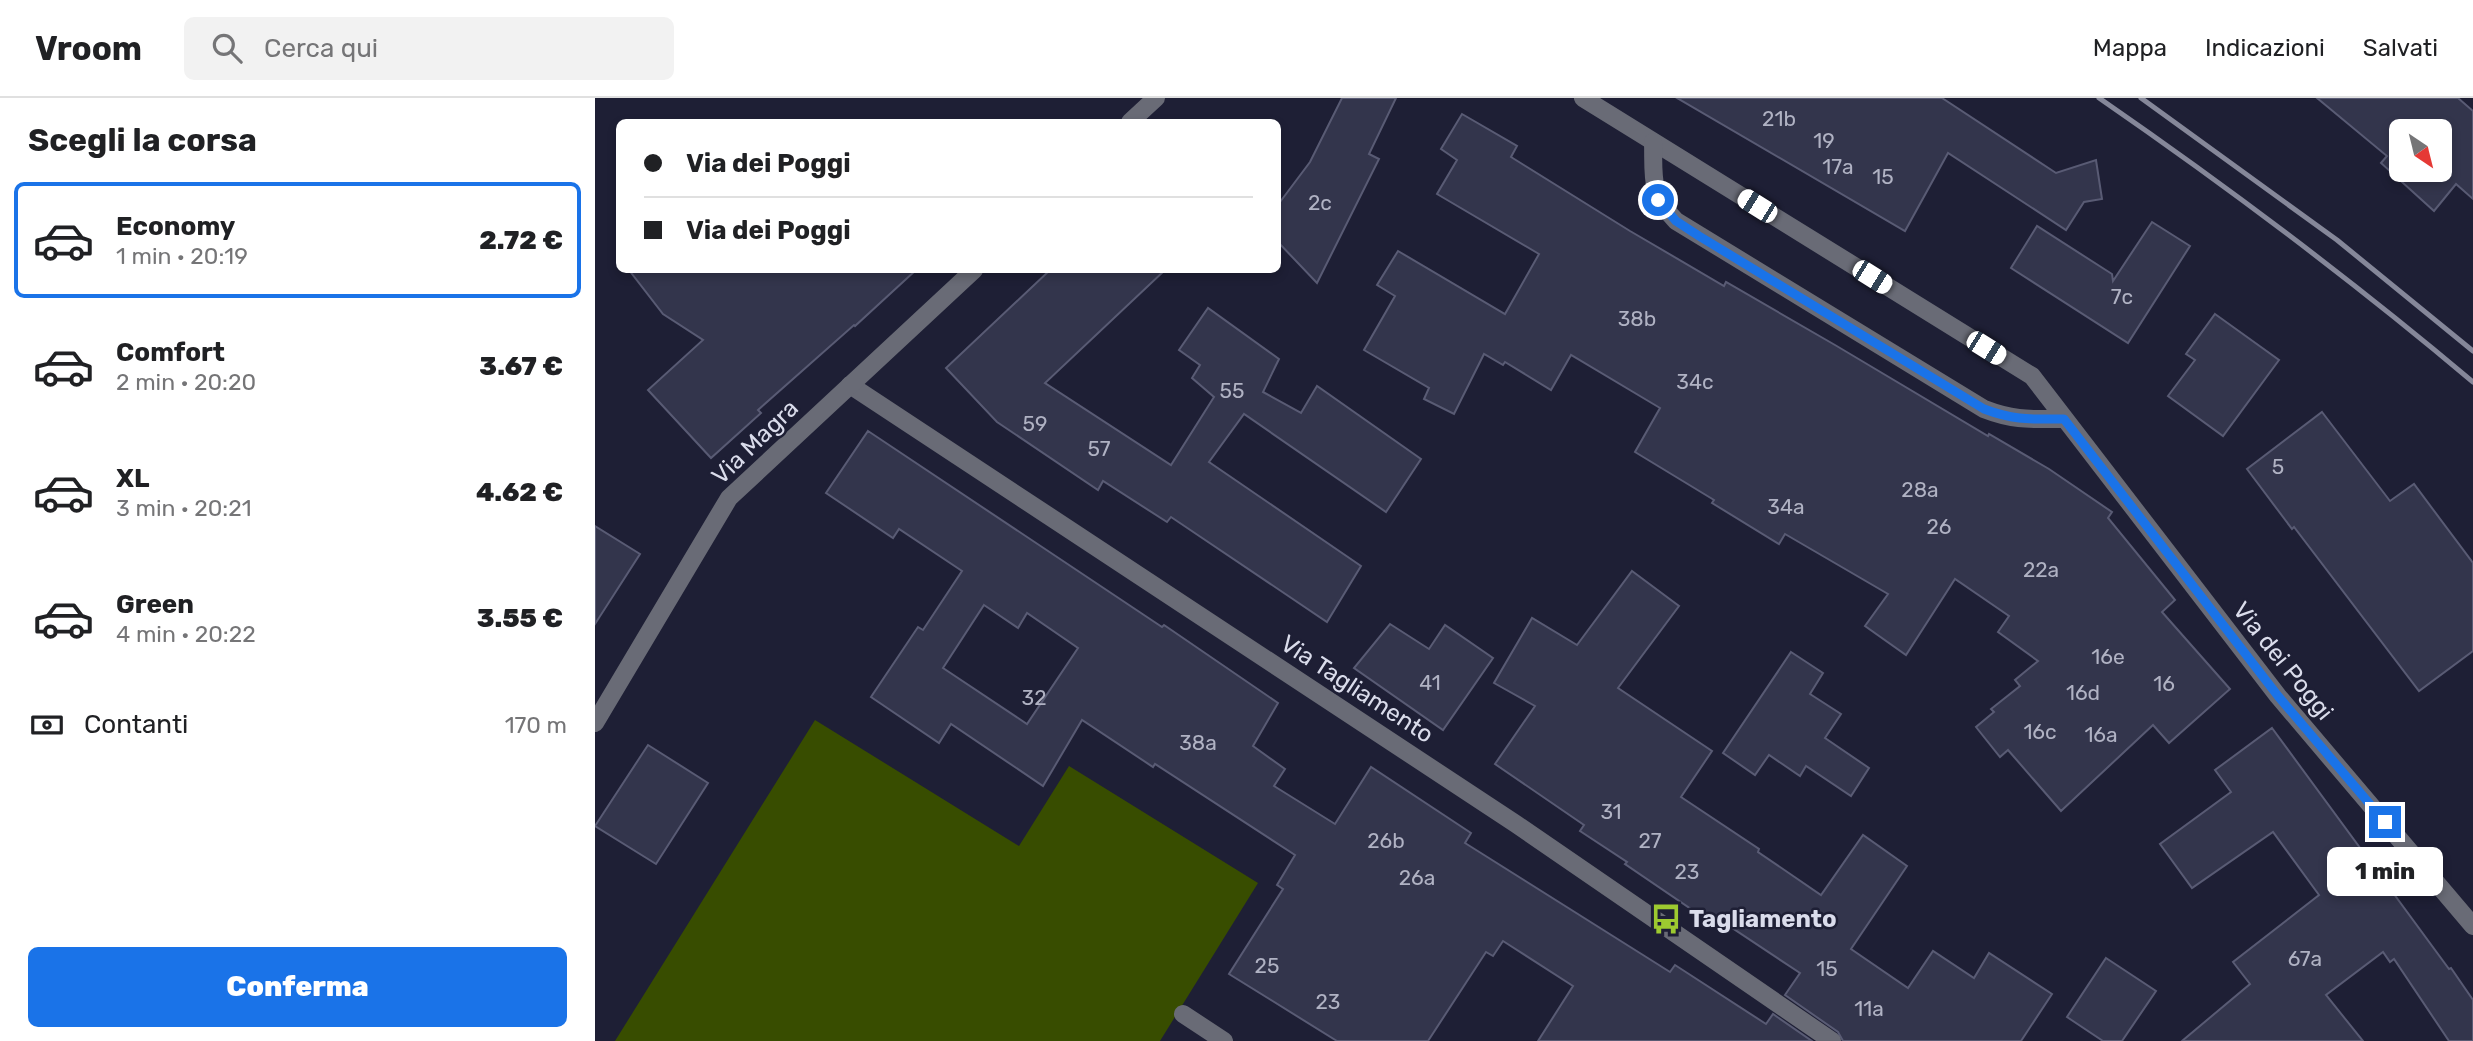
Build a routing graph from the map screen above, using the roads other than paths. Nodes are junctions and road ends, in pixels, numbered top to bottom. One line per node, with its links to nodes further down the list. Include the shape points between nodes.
1 (1156, 98): 3 (street)
2 (1583, 98): 4 (street, Via dei Poggi)
3 (1133, 119)
4 (1653, 142): 7 (street, Via dei Poggi, via 2032,376); 7 (street, via 1655,190 1676,221 1984,409 2007,418)
5 (971, 273): 6 (street, Via Magra)
6 (850, 385): 8 (street, Via Magra, via 729,498); 12 (street, Via Tagliamento, via 1516,824)
7 (2064, 419): 9 (street, Via dei Poggi, via 2278,696)
8 (595, 723)
9 (2473, 926)
10 (1183, 1014): 11 (street)
11 (1224, 1041)
12 (1832, 1041)

